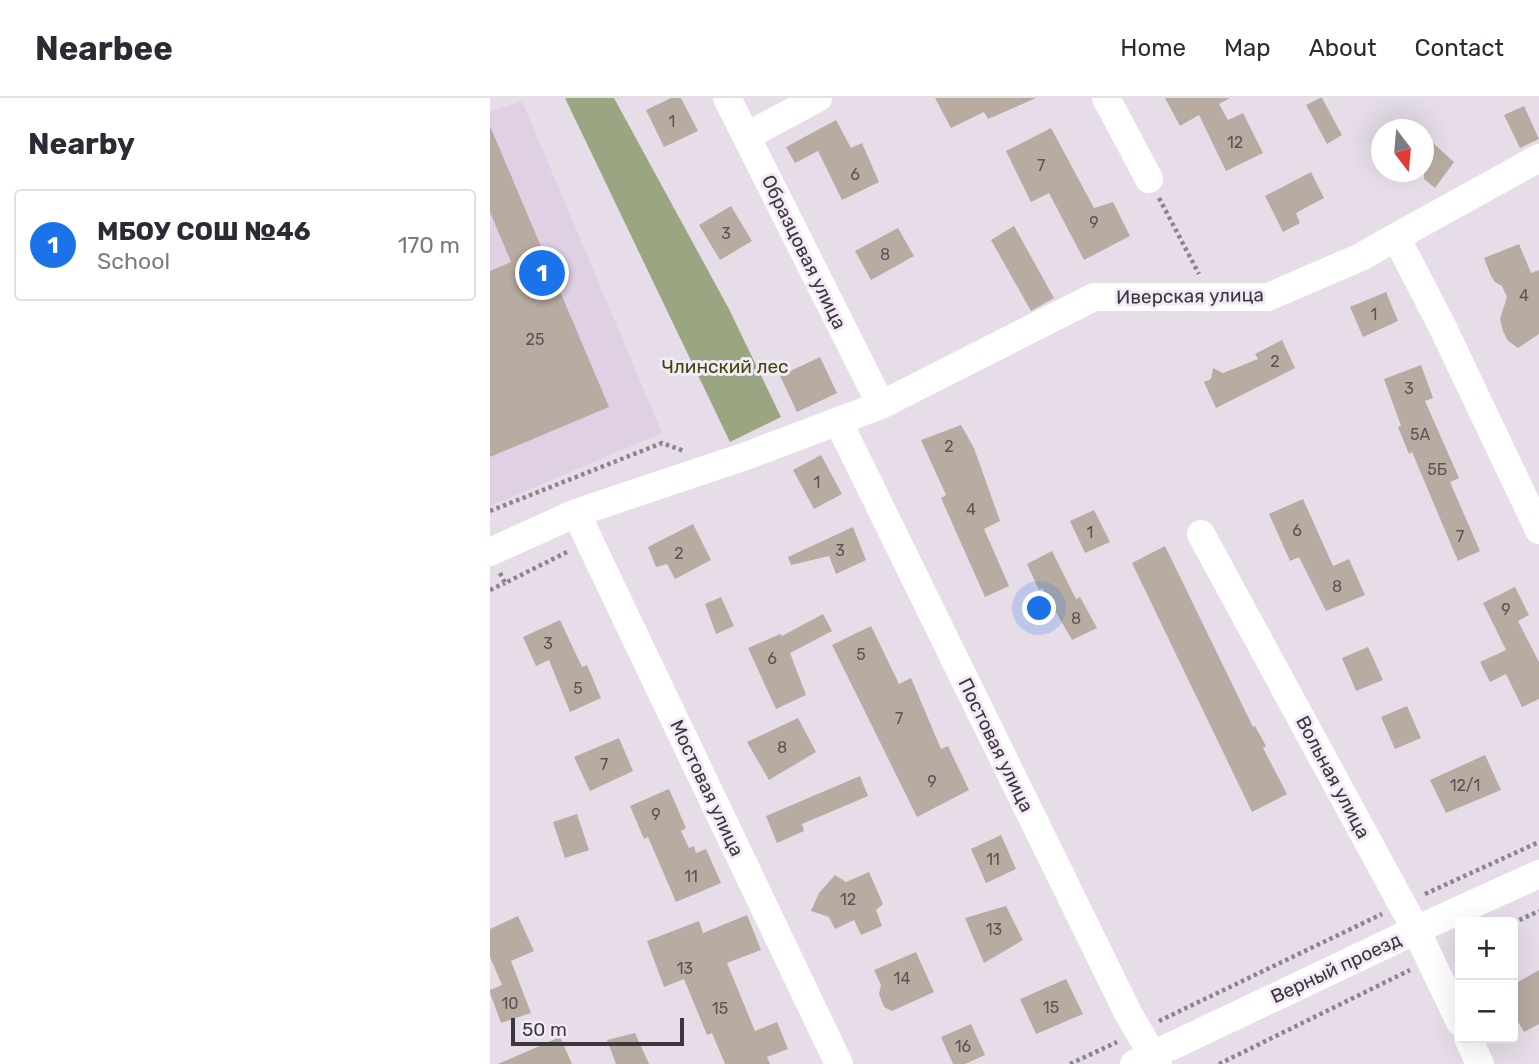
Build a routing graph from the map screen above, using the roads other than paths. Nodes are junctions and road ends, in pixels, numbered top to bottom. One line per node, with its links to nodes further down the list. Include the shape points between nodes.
1 (727, 98): 4 (street, Образцовая улица)
2 (818, 98): 4 (street)
3 (1106, 98): 6 (street)
4 (747, 136): 8 (street, Образцовая улица)
5 (1539, 158): 7 (street, Иверская улица)
6 (1149, 179)
7 (1396, 237): 8 (street, Иверская улица, via 1268,297 1094,297); 11 (street)
8 (881, 405): 9 (street, Иверская улица)
9 (839, 423): 10 (street, Иверская улица); 18 (street, Постовая улица, via 1138,1031)
10 (576, 513): 13 (street, Иверская улица); 19 (street, Мостовая улица)
11 (1539, 530)
12 (1201, 534): 15 (street, Вольная улица)
13 (493, 558)
14 (1539, 874): 15 (street, Верный проезд)
15 (1416, 930): 16 (street, Вольная улица); 18 (street, Верный проезд)
16 (1455, 1012)
17 (1470, 1043): 20 (street)
18 (1148, 1061)
19 (839, 1064)
20 (1480, 1064)

